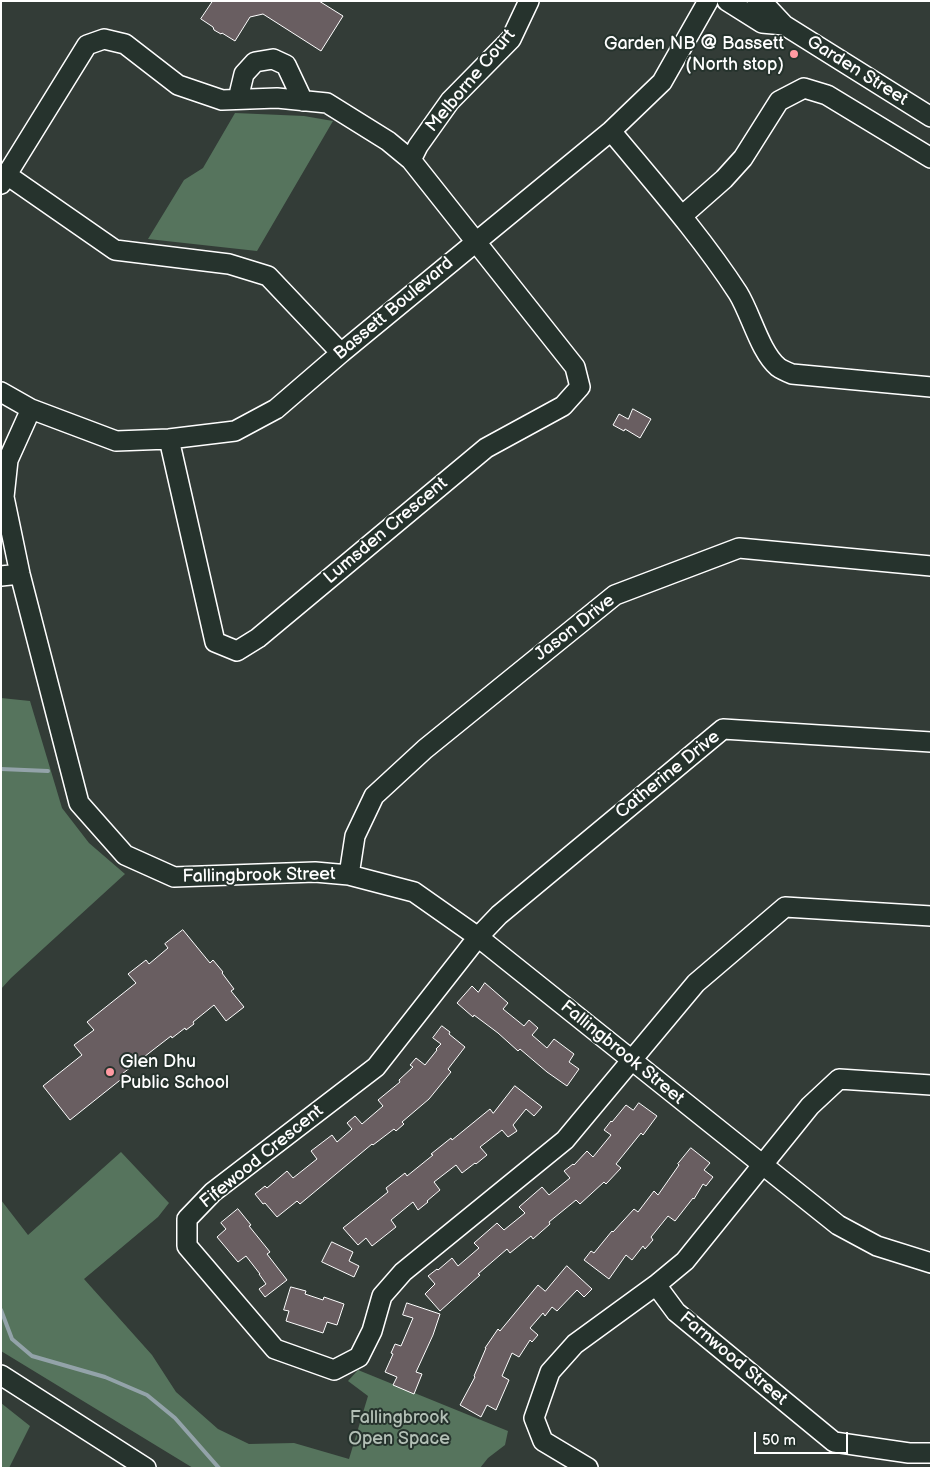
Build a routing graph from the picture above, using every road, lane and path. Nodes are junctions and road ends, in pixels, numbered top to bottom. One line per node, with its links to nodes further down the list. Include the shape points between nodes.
1 (529, 1): 11 (street, Melborne Court, via 511,39 450,101)
2 (708, 1): 9 (street, Bassett Boulevard, via 662,82)
3 (727, 1): 5 (street, Garden Street, via 762,24)
4 (757, 1): 5 (street, Garden Street)
5 (784, 25): 8 (street, Garden Street)
6 (238, 99): 7 (street); 7 (street, via 244,74 255,62 273,59 286,65); 12 (street, via 222,100 178,85 125,44 104,39 87,45)
7 (303, 101): 11 (street, via 328,103 388,141)
8 (931, 117)
9 (611, 131): 13 (street); 14 (street, Bassett Boulevard)
10 (931, 158): 13 (street, via 827,94 804,88 779,101 743,158 724,180)
11 (411, 160): 14 (street)
12 (4, 180): 15 (street, via 115,250 229,264 268,276)
13 (682, 216): 16 (street, via 739,294 764,349 777,366 792,374)
14 (476, 241): 15 (street, Bassett Boulevard); 19 (street, Lumsden Crescent, via 575,367 580,387 563,406 486,448 258,638 237,651 215,642)
15 (341, 353): 19 (street, Bassett Boulevard, via 276,409 235,431)
16 (931, 387)
17 (1, 392): 18 (street, Bassett Boulevard)
18 (31, 408): 19 (street, Bassett Boulevard, via 116,441); 21 (street, Fallingbrook Street, via 8,460 4,497)
19 (169, 439)
20 (931, 566): 23 (street, Jason Drive, via 739,548 614,595 425,749 374,796 355,836)
21 (10, 575): 23 (street, Fallingbrook Street, via 79,803 125,855 174,877 315,872)
22 (931, 742): 25 (street, Catherine Drive, via 723,729 499,915)
23 (349, 875): 25 (street, Fallingbrook Street, via 414,892)
24 (931, 916): 26 (street, Fifewood Crescent, via 785,907 696,983)
25 (478, 937): 26 (street, Fallingbrook Street); 26 (street, Fifewood Crescent, via 376,1068 213,1192 187,1219 187,1246 274,1349 334,1370 359,1357 372,1332 382,1296 403,1272 565,1140)
26 (632, 1061): 28 (street, Fallingbrook Street)
27 (931, 1085): 28 (street, via 839,1080 810,1106)
28 (763, 1164): 29 (street, Fallingbrook Street, via 838,1225 877,1246); 30 (street, via 685,1261)
29 (931, 1263)
30 (656, 1285): 32 (street, Farnwood Street, via 676,1312 834,1442 910,1453); 35 (street, via 575,1344 550,1372 534,1418 543,1441)
31 (1, 1375): 33 (street)
32 (931, 1452)
33 (124, 1462): 34 (street)
34 (146, 1468)
35 (588, 1468)

